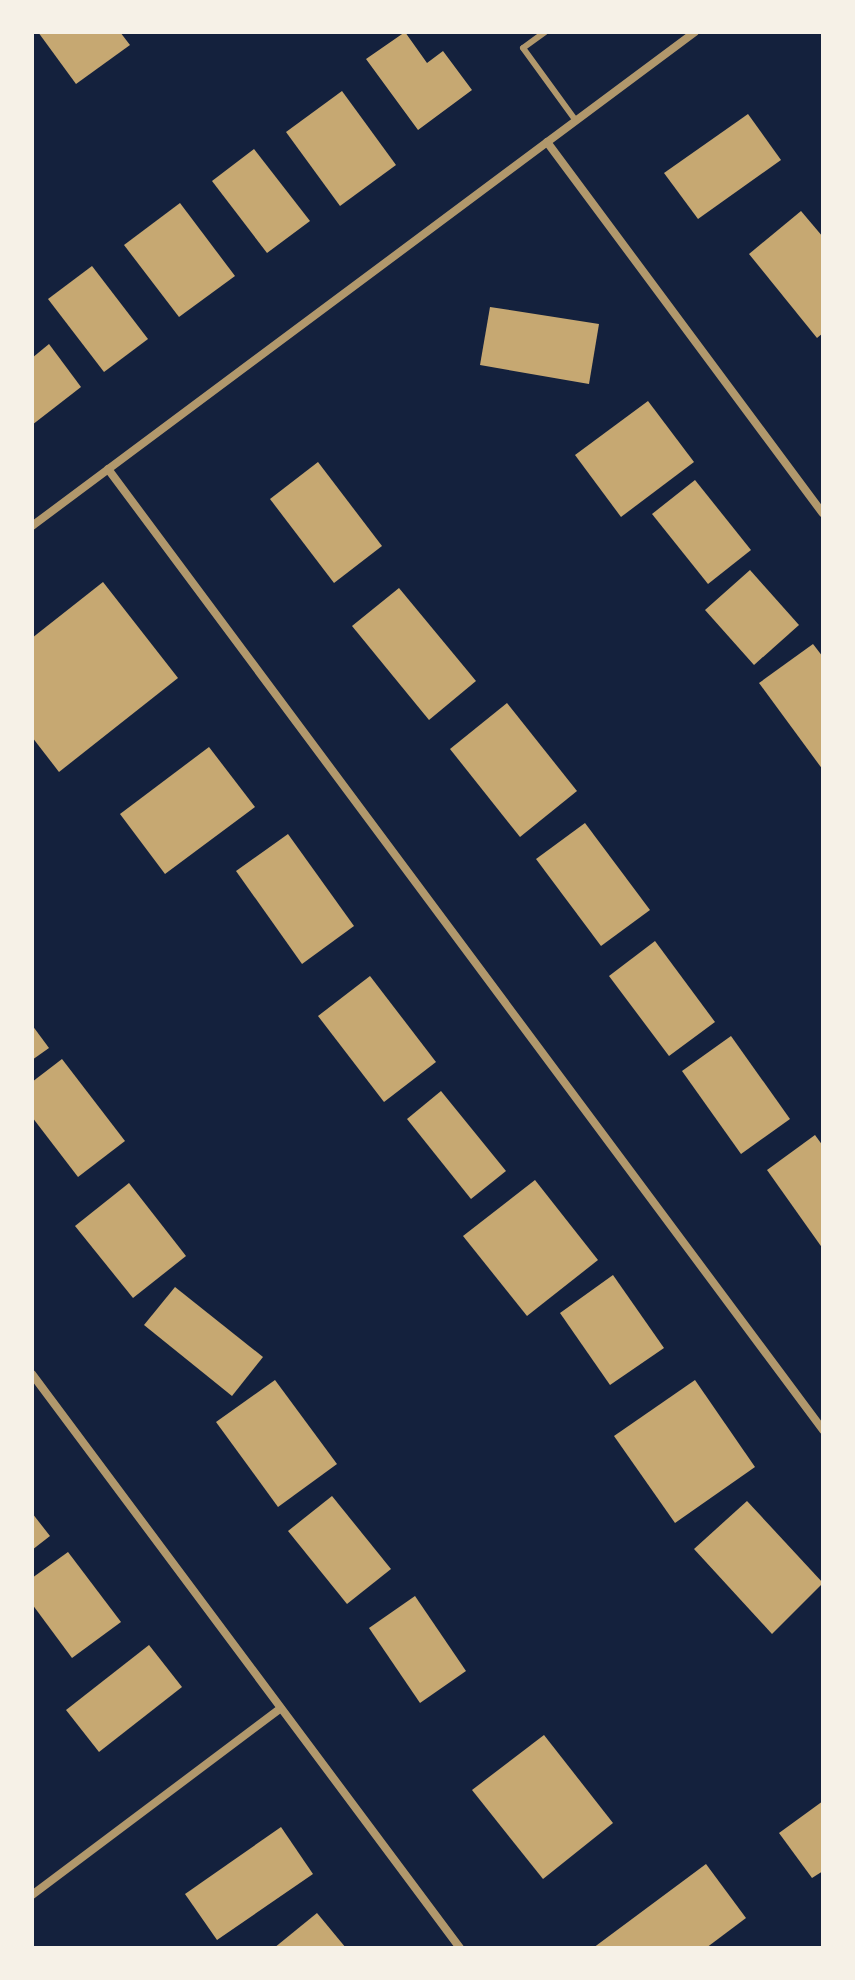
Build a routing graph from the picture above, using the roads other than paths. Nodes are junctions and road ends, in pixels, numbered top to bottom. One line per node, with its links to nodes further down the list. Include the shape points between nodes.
1 (545, 32): 3 (lane, via 523,48)
2 (695, 32): 3 (street)
3 (576, 121): 4 (street)
4 (547, 142): 5 (street); 6 (street)
5 (108, 469): 7 (street); 9 (street)
6 (823, 513)
7 (32, 526)
8 (32, 1374): 10 (street)
9 (823, 1430)
10 (281, 1708): 11 (street); 12 (street)
11 (32, 1895)
12 (460, 1948)

